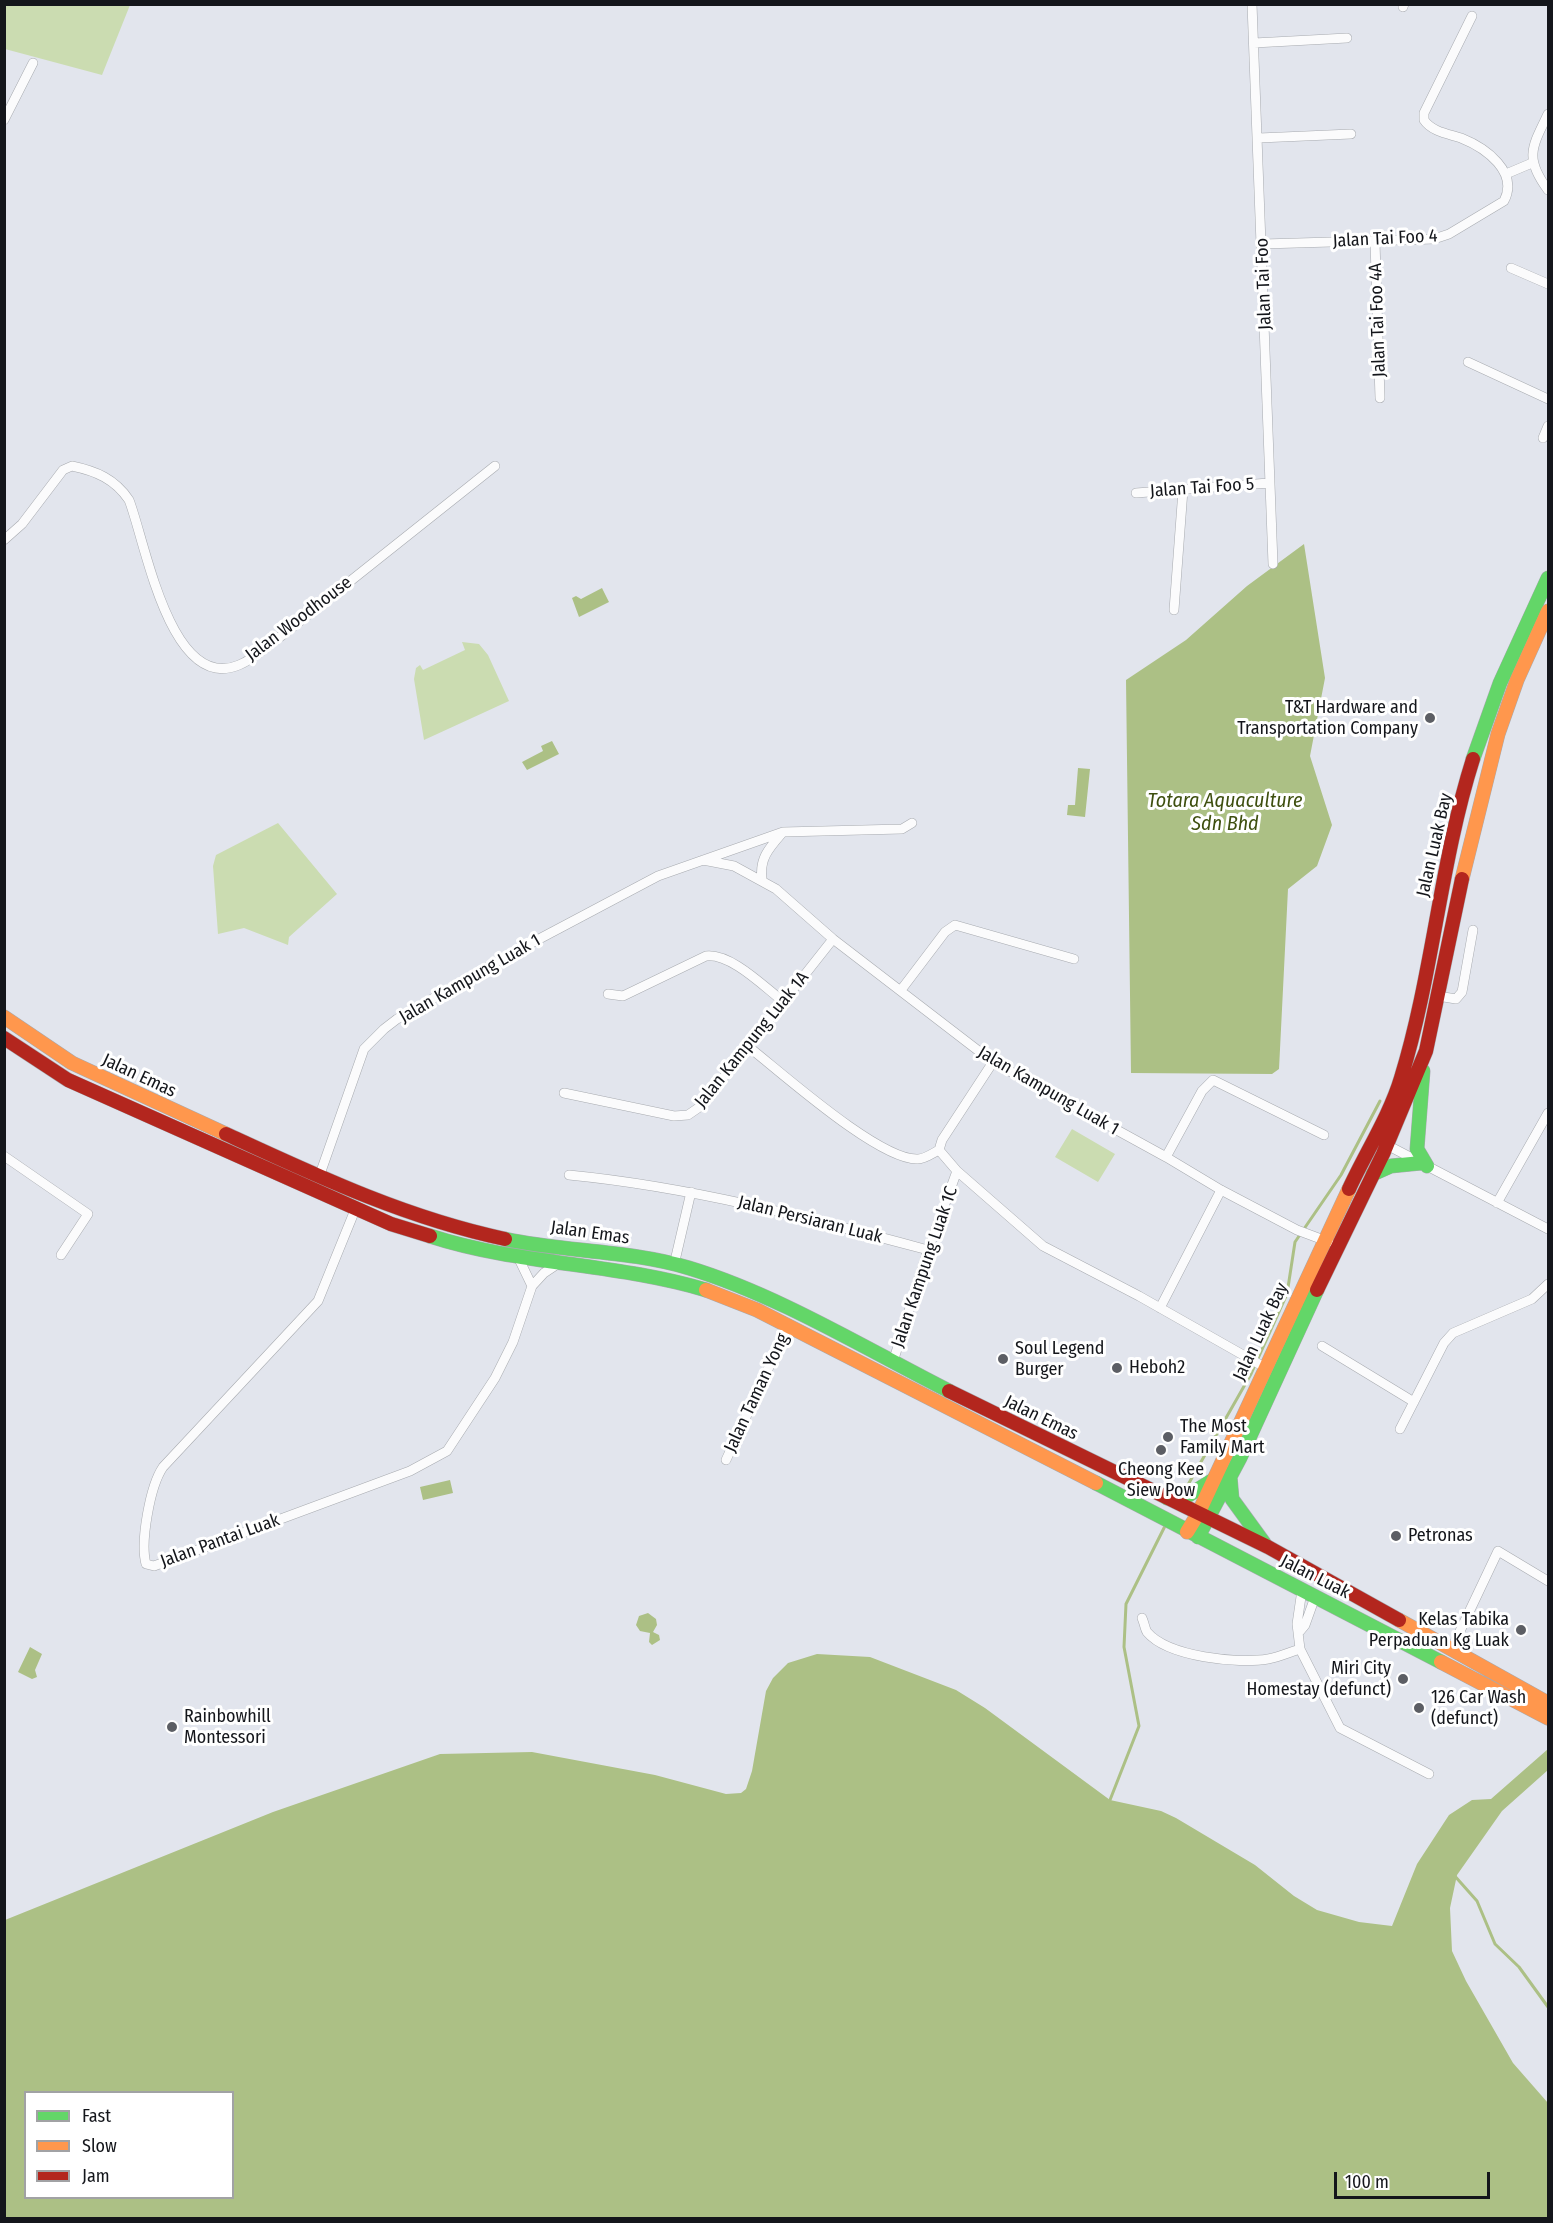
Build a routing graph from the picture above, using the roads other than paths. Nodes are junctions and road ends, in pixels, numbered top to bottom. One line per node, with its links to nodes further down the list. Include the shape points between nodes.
1 (1252, 4): 4 (street, Jalan Tai Foo)
2 (1472, 16): 12 (street, via 1433,92 1424,120 1433,129 1482,149)
3 (1347, 38): 4 (street)
4 (1254, 43): 10 (street, Jalan Tai Foo)
5 (33, 63): 6 (street)
6 (7, 110): 8 (street)
7 (1548, 114): 11 (street, via 1532,150)
8 (4, 120)
9 (1351, 134): 10 (street)
10 (1258, 138): 15 (street, Jalan Tai Foo)
11 (1532, 163): 12 (street); 13 (street)
12 (1506, 174): 14 (street, Jalan Tai Foo 4, via 1509,192 1504,201 1449,234 1434,239)
13 (1548, 190)
14 (1375, 242): 15 (street, Jalan Tai Foo 4); 19 (street, Jalan Tai Foo 4A)
15 (1263, 244): 24 (street, Jalan Tai Foo)
16 (1511, 268): 17 (street)
17 (1548, 284)
18 (1468, 362): 20 (street)
19 (1380, 398)
20 (1548, 399)
21 (1548, 426): 22 (street)
22 (1543, 438)
23 (495, 466): 27 (street, Jalan Woodhouse, via 280,637 229,668 203,663 189,653 159,597 129,500 106,477 72,466 63,470 22,524)
24 (1269, 483): 25 (street, Jalan Tai Foo 5); 28 (street, Jalan Tai Foo)
25 (1183, 490): 26 (street, Jalan Tai Foo 5); 30 (street)
26 (1136, 493)
27 (4, 540)
28 (1273, 564)
29 (1548, 578): 50 (main road, Jalan Luak Bay, via 1486,720 1464,797 1416,1028 1400,1081)
30 (1174, 610)
31 (1548, 611): 41 (main road, Jalan Luak Bay, via 1499,732 1479,805)
32 (912, 824): 33 (street, Jalan Kampung Luak 1, via 902,829)
33 (783, 831): 34 (street, Jalan Kampung Luak 1); 35 (street, via 760,867)
34 (703, 860): 35 (street, Jalan Kampung Luak 1, via 734,866); 63 (street, Jalan Kampung Luak 1, via 658,876 614,899 507,956 384,1029 364,1049)
35 (762, 879): 37 (street, Jalan Kampung Luak 1)
36 (1473, 930): 41 (street, via 1462,992 1456,999)
37 (833, 939): 39 (street, Jalan Kampung Luak 1); 42 (street, Jalan Kampung Luak 1A)
38 (1074, 959): 39 (street, via 955,925 945,932)
39 (901, 990): 47 (street, Jalan Kampung Luak 1)
40 (608, 994): 42 (street, via 623,996 706,956 716,955)
41 (1438, 996): 46 (main road, Jalan Luak Bay)
42 (784, 1002): 45 (street, Jalan Kampung Luak 1A)
43 (4, 1017): 63 (main road, Jalan Emas, via 72,1063 113,1084)
44 (4, 1038): 67 (main road, Jalan Emas, via 79,1085)
45 (750, 1048): 48 (street, Jalan Kampung Luak 1A, via 701,1106 688,1115 674,1116); 56 (street, via 869,1140 899,1156 919,1159)
46 (1426, 1052): 54 (main road, Jalan Luak Bay); 59 (main road, via 1417,1149)
47 (993, 1062): 56 (street); 58 (street, Jalan Kampung Luak 1)
48 (564, 1093)
49 (1548, 1113): 51 (street)
50 (1380, 1127): 54 (main road); 55 (main road, Jalan Luak Bay)
51 (1538, 1133): 53 (street); 66 (street)
52 (1324, 1135): 58 (street, via 1213,1080 1202,1091)
53 (1548, 1138)
54 (1385, 1144): 55 (main road); 59 (street); 61 (main road, Jalan Luak Bay)
55 (1370, 1149): 69 (main road, Jalan Luak Bay)
56 (939, 1150): 60 (street)
57 (4, 1156): 72 (street, via 92,1216)
58 (1166, 1157): 64 (street, Jalan Kampung Luak 1)
59 (1424, 1165): 61 (main road, via 1391,1166); 66 (street)
60 (957, 1171): 71 (street, Jalan Kampung Luak 1C); 78 (street, via 1043,1246)
61 (1373, 1174): 70 (main road, Jalan Luak Bay)
62 (569, 1175): 65 (street, Jalan Persiaran Luak)
63 (319, 1177): 75 (main road, Jalan Emas, via 395,1209 476,1233)
64 (1221, 1190): 69 (street, Jalan Kampung Luak 1); 78 (street)
65 (691, 1192): 71 (street, Jalan Persiaran Luak, via 794,1214); 75 (street)
66 (1497, 1203): 68 (street)
67 (355, 1210): 73 (main road, Jalan Emas, via 428,1236); 77 (street, Jalan Pantai Luak, via 318,1300 155,1479 144,1545 147,1564 154,1566 410,1471 447,1451 495,1378 513,1342)
68 (1548, 1229)
69 (1317, 1238): 70 (street, Jalan Kampung Luak 1); 82 (main road, Jalan Luak Bay)
70 (1338, 1245): 86 (main road, Jalan Luak Bay)
71 (928, 1250): 81 (street, Jalan Kampung Luak 1C)
72 (61, 1255)
73 (518, 1257): 74 (main road, Jalan Emas); 77 (street)
74 (561, 1263): 77 (street, Jalan Pantai Luak, via 550,1267); 79 (main road, Jalan Emas, via 671,1280 721,1295)
75 (674, 1265): 81 (main road, Jalan Emas, via 752,1291)
76 (1548, 1284): 83 (street, via 1532,1299 1453,1333 1444,1342)
77 (532, 1286)
78 (1160, 1308): 82 (street)
79 (788, 1326): 85 (street, Jalan Taman Yong); 90 (main road, Jalan Emas)
80 (1322, 1346): 83 (street)
81 (893, 1362): 88 (main road, Jalan Emas, via 989,1413)
82 (1266, 1368): 87 (main road, Jalan Luak Bay)
83 (1414, 1402): 84 (street)
84 (1400, 1429)
85 (726, 1461)
86 (1230, 1476): 89 (main road, Jalan Luak Bay); 92 (main road, via 1232,1499)
87 (1213, 1480): 88 (main road); 89 (main road, Jalan Luak Bay)
88 (1176, 1500): 89 (main road, Jalan Luak)
89 (1203, 1517): 91 (main road, Jalan Luak Bay); 92 (main road, Jalan Luak)
90 (1166, 1521): 91 (main road, Jalan Luak)
91 (1192, 1534): 94 (main road, Jalan Luak)
92 (1268, 1547): 98 (main road, Jalan Luak)
93 (1548, 1581): 98 (street, via 1498,1551)
94 (1302, 1590): 95 (main road, Jalan Luak); 97 (street, via 1297,1624)
95 (1315, 1598): 97 (street); 100 (main road, Jalan Luak)
96 (1142, 1618): 99 (street, via 1147,1632 1192,1656 1255,1661)
97 (1300, 1630): 99 (street)
98 (1452, 1648): 100 (main road, Jalan Luak)
99 (1300, 1649): 101 (street, via 1340,1728)
100 (1545, 1709)
101 (1429, 1774)

